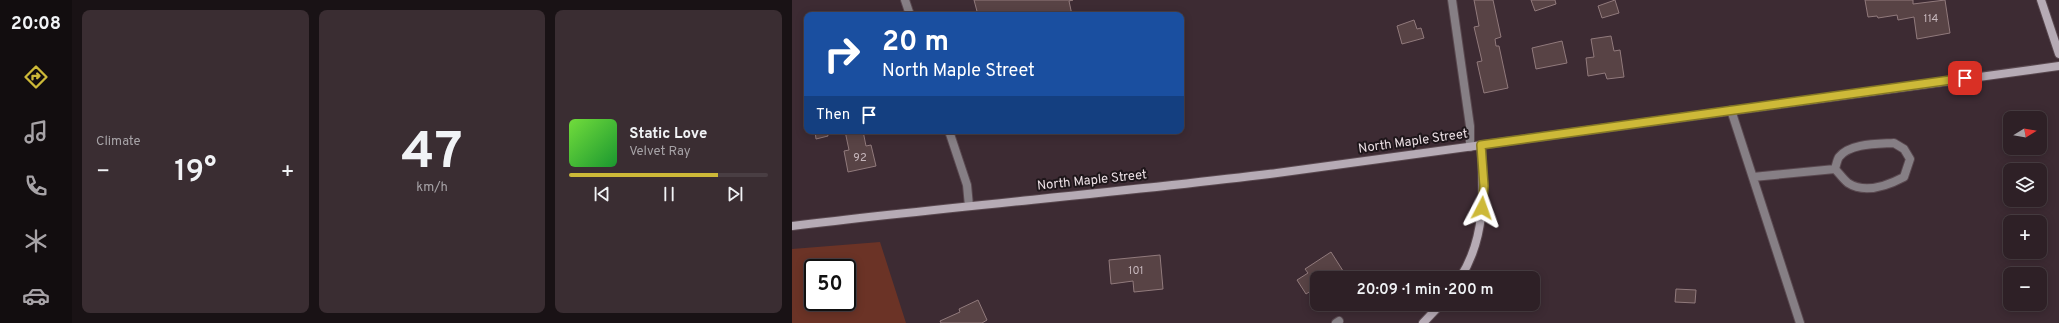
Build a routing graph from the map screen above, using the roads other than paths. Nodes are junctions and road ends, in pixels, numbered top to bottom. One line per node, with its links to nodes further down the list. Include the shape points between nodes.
1 (905, 0): 4 (lane)
2 (1452, 0): 10 (lane, via 1470,126)
3 (2042, 0): 5 (main road)
4 (909, 12)
5 (2059, 54)
6 (2059, 66): 7 (main road, North Maple Street)
7 (1731, 110): 9 (main road, North Maple Street); 12 (lane)
8 (950, 134): 13 (lane, via 967,185)
9 (1481, 145): 10 (main road, North Maple Street); 15 (main road, via 1484,186 1481,219 1475,246)
10 (1470, 146): 13 (main road, North Maple Street, via 1178,185)
11 (1835, 169): 11 (lane, via 1847,183 1860,188 1886,186 1904,177 1910,159 1904,149 1894,143 1861,146 1839,157); 12 (lane)
12 (1753, 177): 18 (lane)
13 (969, 206): 14 (main road, North Maple Street)
14 (792, 226)
15 (1463, 271)
16 (1434, 311): 17 (main road)
17 (1422, 323)
18 (1800, 323)

